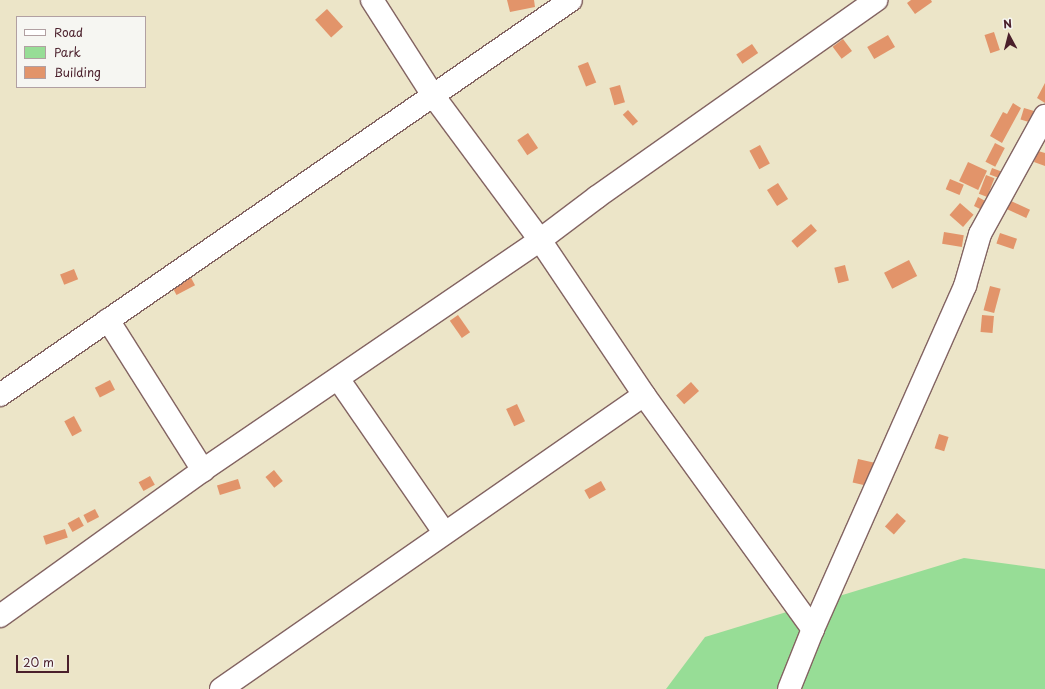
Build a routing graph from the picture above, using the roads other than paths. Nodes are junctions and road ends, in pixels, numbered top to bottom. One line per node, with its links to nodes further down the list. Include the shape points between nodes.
1 (372, 0): 4 (street)
2 (571, 0): 4 (street)
3 (876, 0): 6 (street)
4 (432, 94): 6 (street); 7 (street)
5 (1045, 116): 14 (street, via 980,234 965,286)
6 (540, 240): 8 (street); 10 (street)
7 (108, 320): 9 (street); 11 (street)
8 (339, 380): 11 (street); 12 (street)
9 (0, 395)
10 (644, 395): 12 (street); 14 (street)
11 (203, 470): 13 (street)
12 (444, 532): 15 (street)
13 (0, 616)
14 (813, 629): 16 (street)
15 (221, 689)
16 (789, 689)

